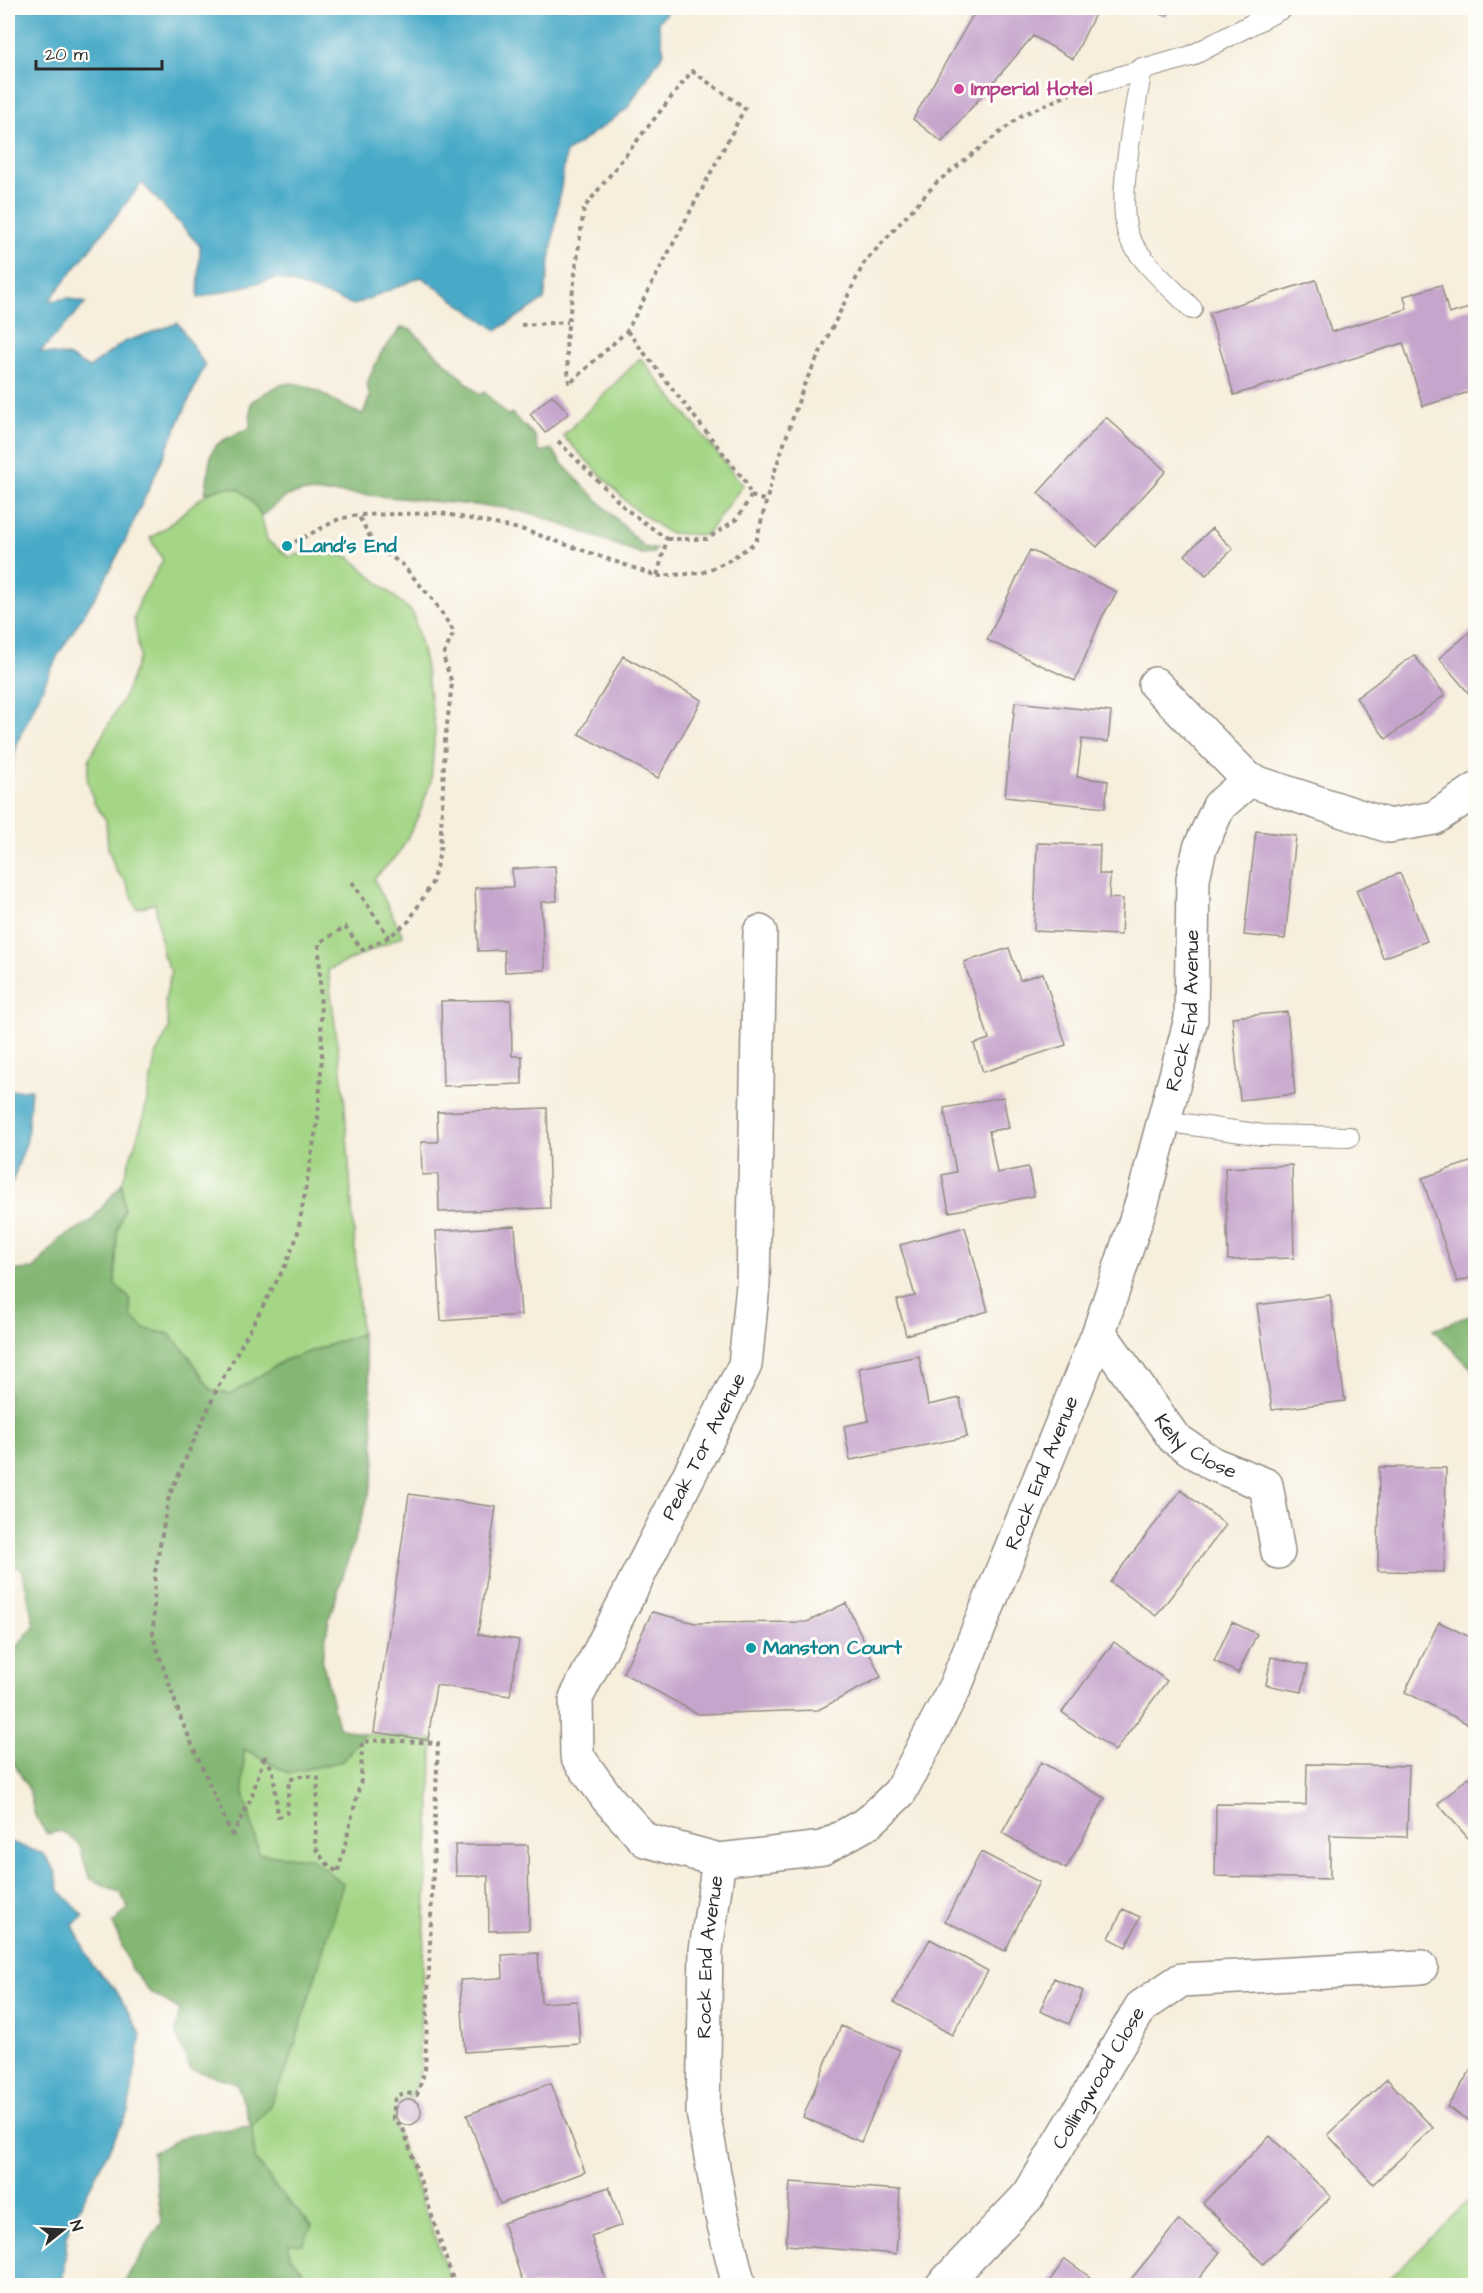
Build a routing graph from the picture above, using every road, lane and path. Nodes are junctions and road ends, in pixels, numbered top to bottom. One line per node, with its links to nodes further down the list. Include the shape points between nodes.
1 (1283, 8): 2 (lane, via 1191,56)
2 (1142, 68): 3 (lane); 4 (lane, via 1124,221 1130,241)
3 (1097, 83): 10 (path, via 1022,115 937,182 864,263 804,385)
4 (1192, 309)
5 (568, 322): 6 (path); 7 (path, via 569,384); 7 (path, via 584,208 692,71 745,108)
6 (521, 325)
7 (627, 331): 9 (path, via 745,481)
8 (558, 441): 12 (path, via 627,510)
9 (751, 496): 10 (path); 12 (path, via 737,519 707,539)
10 (767, 501): 14 (path, via 756,542 702,573)
11 (358, 515): 13 (path, via 339,519); 14 (path, via 441,513 524,530); 20 (path, via 375,546 402,564 454,632 443,656 452,683 440,852 432,883 409,921)
12 (667, 539): 14 (path)
13 (287, 546)
14 (657, 576)
15 (1155, 684): 16 (street)
16 (1249, 780): 17 (street, via 1389,826 1434,818); 21 (street, Rock End Avenue, via 1219,806 1200,848 1193,878 1191,1019)
17 (1476, 790)
18 (352, 882): 20 (path)
19 (760, 932): 25 (street, Peak Tor Avenue, via 753,1285 745,1365 576,1698 577,1756 645,1840)
20 (389, 937): 27 (path, via 363,951 345,927 319,943 322,1055 318,1118 297,1236 285,1266 217,1389 169,1496 155,1572 153,1637 181,1719 232,1836 251,1798 264,1756 273,1770 278,1816 287,1813 289,1780 304,1775 318,1778 315,1846 324,1861 338,1872 361,1780 362,1742 438,1743 426,2070 417,2095 397,2095 393,2119 403,2128)
21 (1162, 1120): 22 (lane, via 1263,1135); 23 (street, Rock End Avenue, via 1143,1199)
22 (1349, 1137)
23 (1099, 1332): 24 (street, Kelly Close, via 1174,1438 1213,1464 1266,1485); 25 (street, Rock End Avenue, via 955,1687 900,1792 869,1822 823,1848)
24 (1278, 1552)
25 (719, 1860): 28 (street, Rock End Avenue, via 706,1950 704,2112 721,2212)
26 (1421, 1967): 29 (street, Collingwood Close, via 1181,1980 1141,2007 1029,2195)
27 (455, 2286)
28 (739, 2286)
29 (942, 2286)

